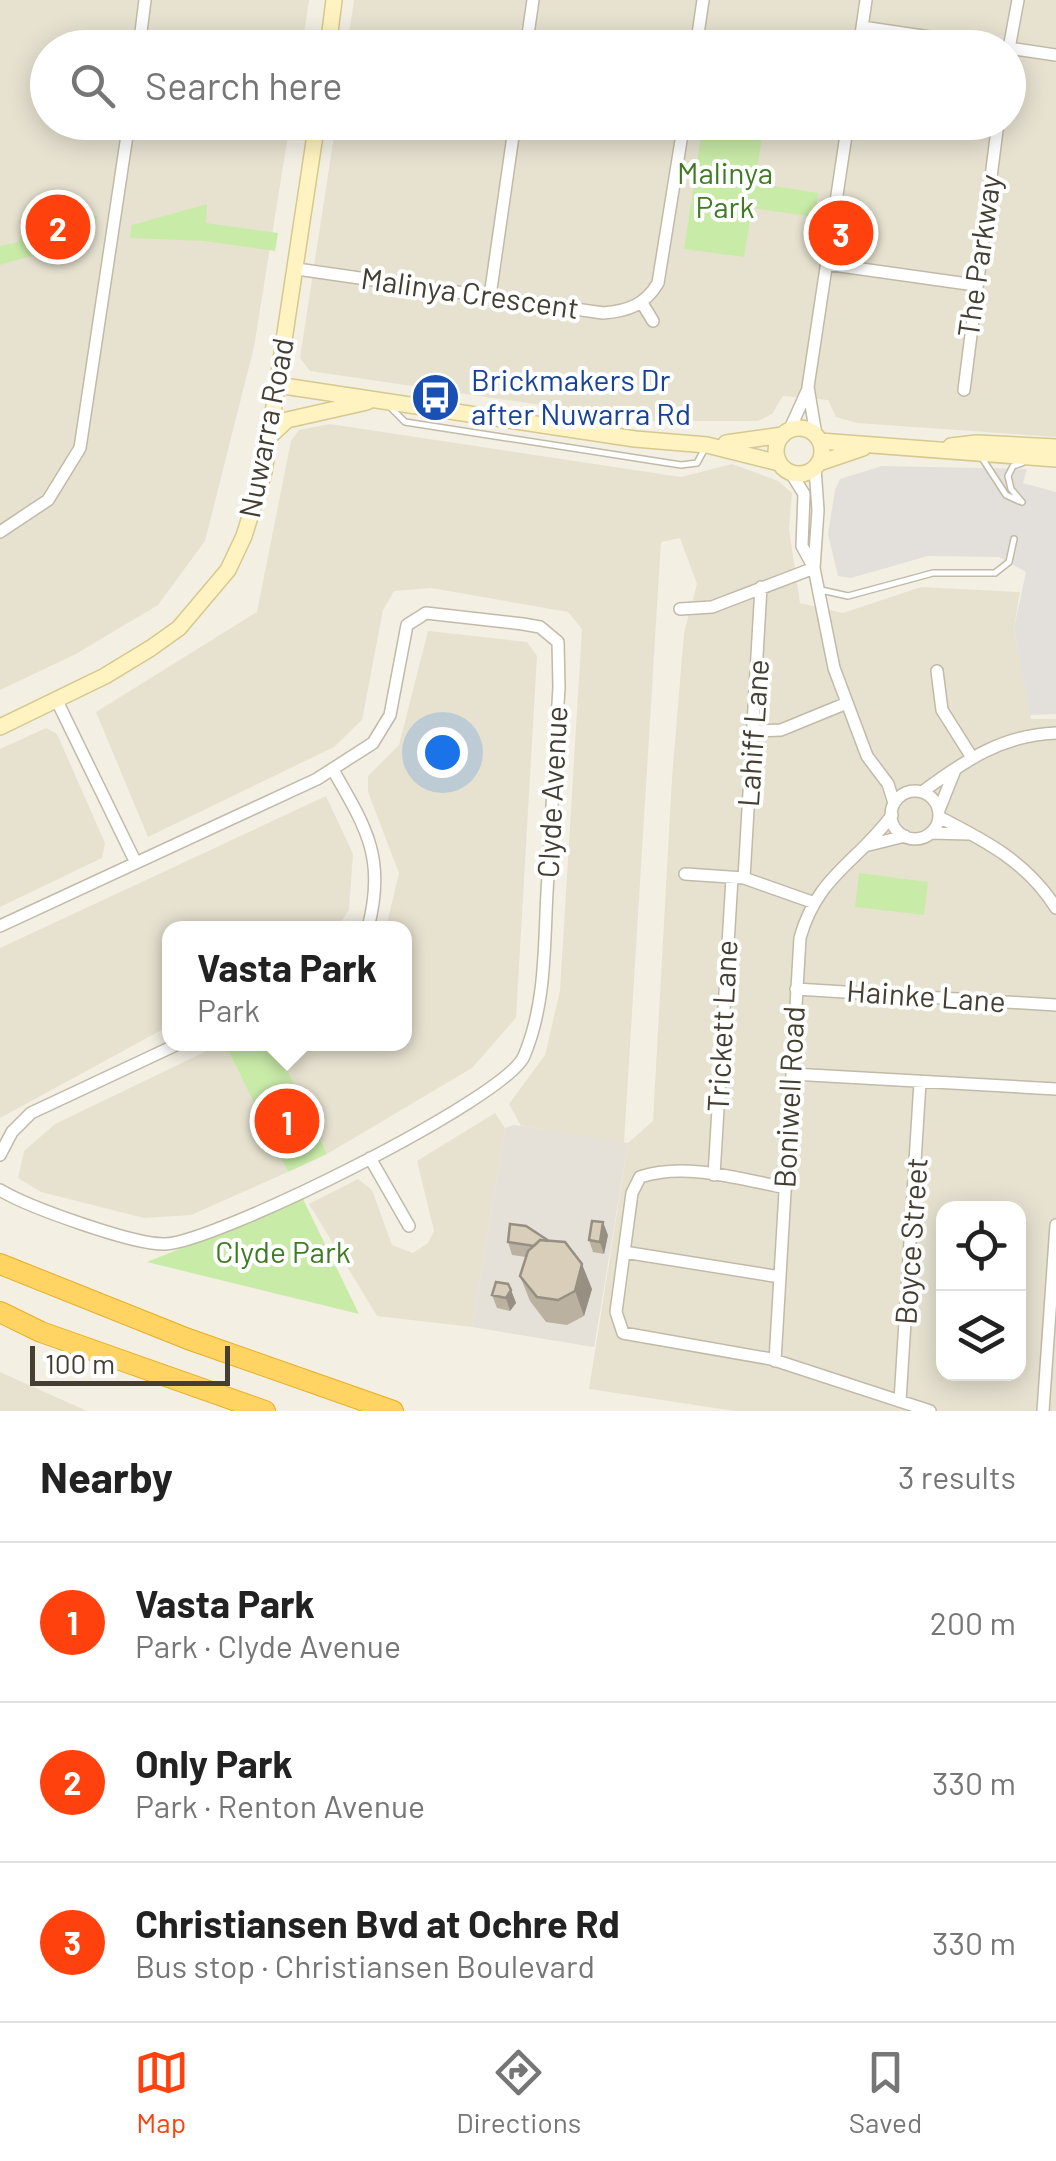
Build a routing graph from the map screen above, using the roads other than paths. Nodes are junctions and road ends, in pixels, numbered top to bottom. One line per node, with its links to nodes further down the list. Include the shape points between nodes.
1 (145, 0): 8 (street)
2 (334, 0): 9 (street)
3 (532, 0): 10 (street)
4 (703, 0): 11 (street)
5 (866, 0): 7 (street)
6 (1018, 0): 14 (street)
7 (862, 27): 12 (street); 13 (street)
8 (141, 30)
9 (330, 30)
10 (528, 30)
11 (699, 30)
12 (862, 30)
13 (881, 30)
14 (1012, 30)
15 (1026, 52): 16 (street)
16 (1056, 55)
17 (125, 140): 44 (street, via 80,448 48,500)
18 (315, 140): 24 (street, Nuwarra Road)
19 (512, 140): 26 (street)
20 (681, 140): 27 (street, via 662,269)
21 (845, 140): 23 (street)
22 (995, 140): 25 (street, The Parkway)
23 (826, 264): 25 (street); 30 (street)
24 (297, 269): 26 (street, Malinya Crescent); 29 (street, Nuwarra Road)
25 (975, 285): 31 (street, The Parkway)
26 (490, 296): 27 (street, Malinya Crescent, via 602,312)
27 (642, 303): 28 (street)
28 (654, 321)
29 (277, 385): 32 (street); 34 (street, Nuwarra Road)
30 (808, 387): 33 (street); 35 (street)
31 (964, 390)
32 (380, 400): 34 (street, via 287,420); 36 (street)
33 (786, 433): 35 (street, via 803,428); 36 (street); 43 (street, via 776,448)
34 (269, 437): 51 (street, Nuwarra Road, via 244,536 204,600 151,648)
35 (818, 438): 37 (street); 42 (street)
36 (706, 445): 43 (street)
37 (867, 447): 39 (street); 42 (street)
38 (1056, 447): 39 (street)
39 (937, 448): 40 (street)
40 (978, 456): 41 (street); 41 (lane, via 1006,494 1022,502 1008,483 1009,470)
41 (1056, 460)
42 (817, 466): 43 (street, via 804,474); 46 (street)
43 (785, 468): 46 (street, via 804,494 800,537)
44 (0, 532)
45 (1014, 539): 48 (lane, via 1009,562 995,573 933,573 848,596)
46 (814, 568): 47 (street); 48 (street)
47 (761, 587): 49 (street, via 712,607); 54 (street, Lahiff Lane)
48 (818, 589): 52 (street)
49 (680, 609)
50 (937, 671): 56 (street, via 942,710)
51 (57, 701): 53 (street, Nuwarra Road); 67 (street)
52 (848, 704): 54 (street, via 782,730); 59 (street, via 867,756)
53 (0, 727)
54 (755, 731): 69 (street, Lahiff Lane)
55 (1056, 733): 56 (street, via 1022,736)
56 (971, 756): 57 (street)
57 (957, 767): 60 (street); 62 (street)
58 (333, 770): 67 (street, Clyde Avenue); 73 (street, via 375,850); 82 (street, Clyde Avenue, via 374,743 383,728 407,625 426,614 540,627 558,642 540,1004 522,1061 480,1098)
59 (888, 784): 60 (street); 61 (street)
60 (916, 792): 61 (street); 62 (street)
61 (893, 809): 65 (street); 66 (street, Boniwell Road)
62 (939, 814): 63 (street); 64 (street)
63 (930, 833): 64 (street); 65 (street)
64 (973, 835): 70 (street)
65 (905, 836): 66 (street)
66 (855, 850): 71 (street, Boniwell Road)
67 (136, 861): 74 (street, Clyde Avenue)
68 (685, 874): 69 (street)
69 (738, 878): 71 (street); 83 (street, Trickett Lane)
70 (1052, 892): 72 (street)
71 (812, 902): 75 (street, Boniwell Road, via 800,938)
72 (1056, 908)
73 (370, 921)
74 (0, 926)
75 (796, 989): 76 (street, Hainke Lane); 78 (street, Boniwell Road)
76 (1056, 1005)
77 (163, 1051): 81 (street, via 31,1113)
78 (792, 1074): 79 (street); 84 (street, Boniwell Road)
79 (920, 1082): 80 (street); 94 (street, Boyce Street)
80 (1056, 1089)
81 (0, 1155)
82 (370, 1158): 85 (street, Clyde Avenue, via 214,1232 167,1244 43,1211); 87 (street)
83 (714, 1174): 84 (street); 88 (street, via 658,1171 640,1177)
84 (786, 1188): 90 (street, Boniwell Road)
85 (0, 1190)
86 (1056, 1225): 91 (street)
87 (409, 1226)
88 (624, 1252): 90 (street); 93 (street, via 616,1312 623,1333)
89 (0, 1264): 96 (highway)
90 (780, 1277): 93 (street, Boniwell Road)
91 (1054, 1296): 98 (street)
92 (0, 1312): 95 (highway)
93 (775, 1361): 94 (street)
94 (900, 1401): 97 (street)
95 (264, 1411)
96 (394, 1411)
97 (930, 1411)
98 (1043, 1411)

